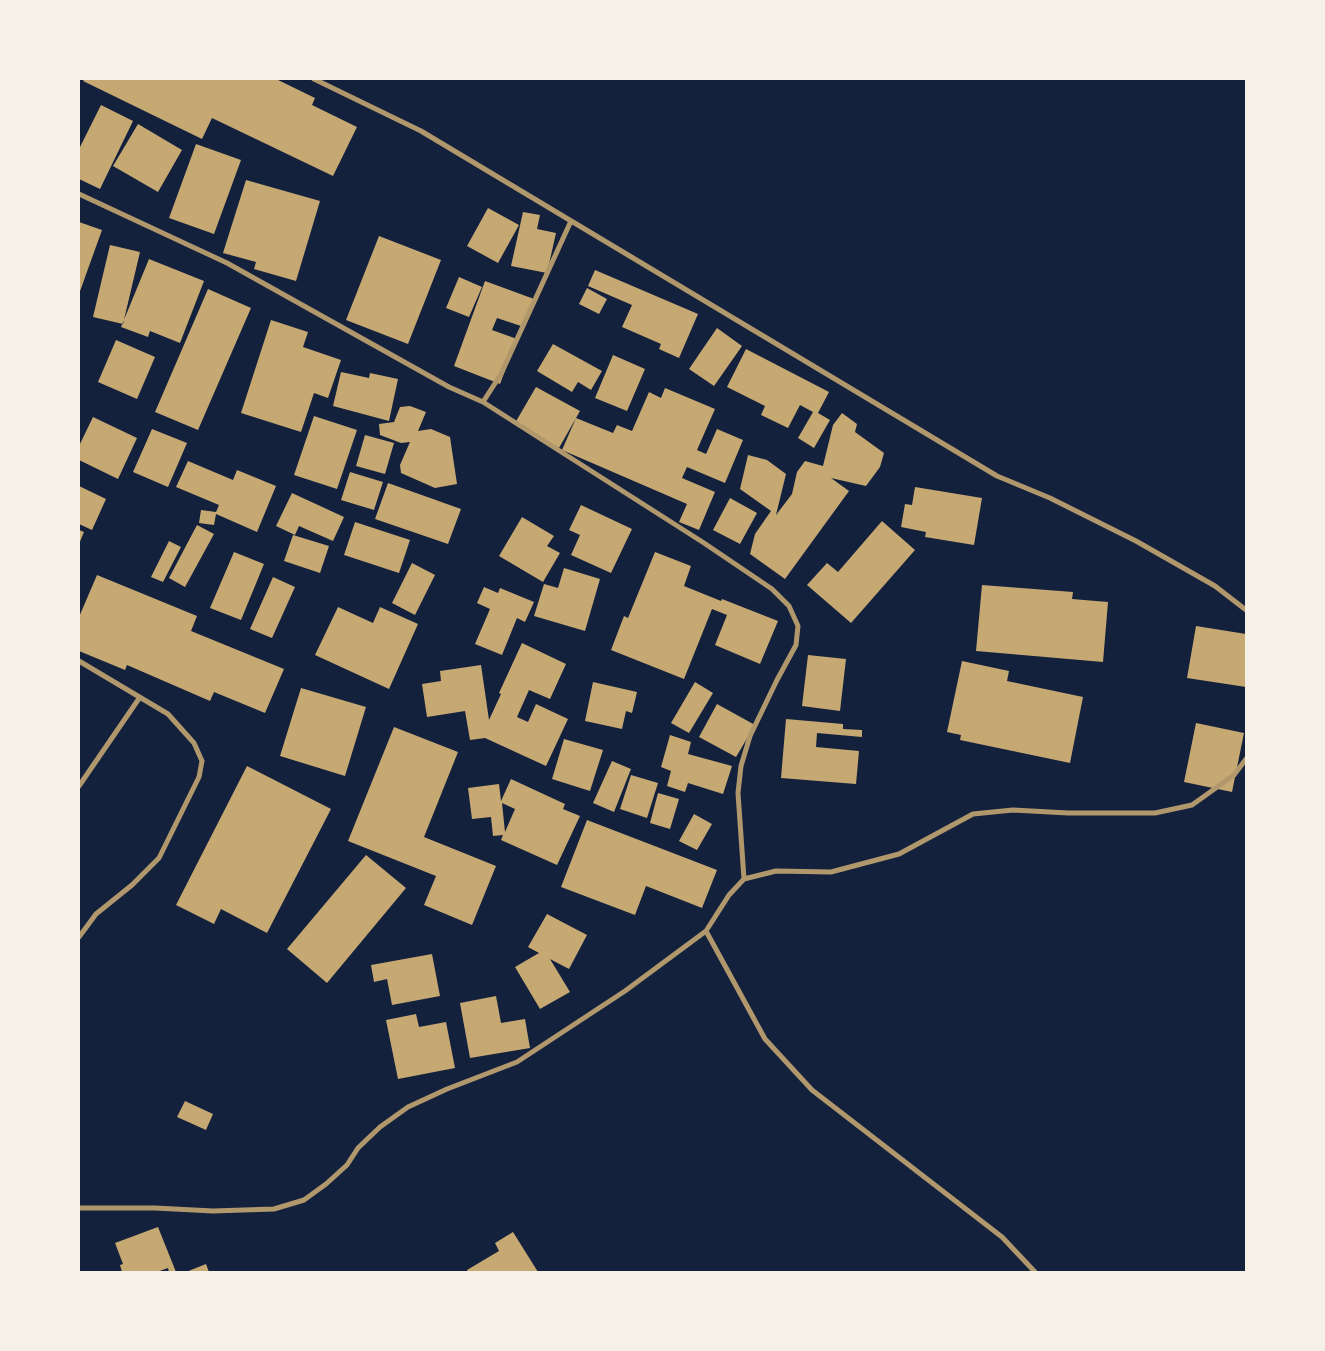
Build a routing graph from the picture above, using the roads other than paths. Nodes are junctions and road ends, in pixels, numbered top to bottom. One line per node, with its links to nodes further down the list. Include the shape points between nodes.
1 (314, 79): 3 (street, via 421,131)
2 (79, 194): 4 (street, via 227,263 449,387)
3 (571, 221): 4 (street, via 501,374); 5 (street, via 997,476 1050,498 1136,541 1215,586)
4 (483, 402): 10 (street, via 772,588 789,606 798,626 796,646 750,736 741,766 738,793)
5 (1246, 610)
6 (79, 661): 7 (street)
7 (140, 697): 9 (street); 12 (street, via 168,714 194,744 202,761 199,776 159,858 96,914)
8 (1246, 759): 10 (street, via 1234,775 1183,807 1155,813 1068,814 1013,810 973,814 899,854 831,872 776,871)
9 (79, 786)
10 (744, 879): 11 (street, via 729,894)
11 (706, 931): 13 (street, via 625,991 517,1062 408,1107 380,1127 358,1148 348,1165 304,1200 274,1209); 14 (street, via 765,1039 812,1090 1002,1237)
12 (79, 937)
13 (79, 1208)
14 (1035, 1272)

